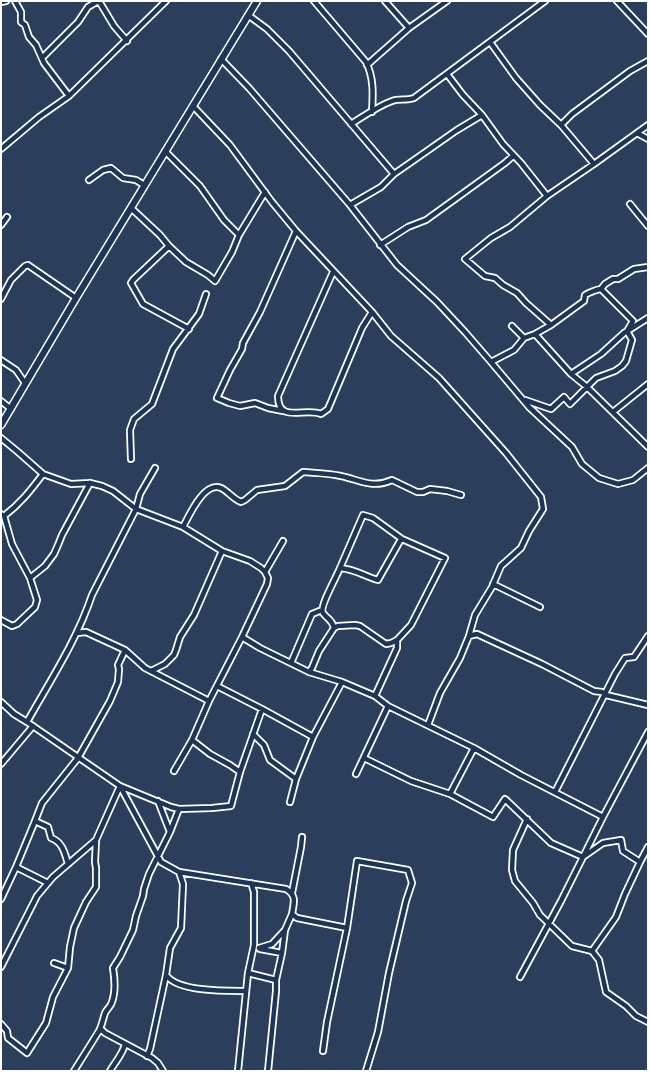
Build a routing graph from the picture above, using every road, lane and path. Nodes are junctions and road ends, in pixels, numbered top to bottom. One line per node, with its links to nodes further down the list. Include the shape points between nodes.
1 (6, 1): 11 (street)
2 (15, 1): 17 (street, via 21,22)
3 (99, 1): 15 (street, via 114,26); 17 (street, via 88,8 78,22)
4 (166, 1): 15 (street)
5 (257, 1): 12 (main road)
6 (314, 1): 20 (street)
7 (385, 1): 13 (street)
8 (448, 1): 13 (street)
9 (545, 1): 16 (street)
10 (617, 1): 14 (street)
11 (1, 2)
12 (248, 14): 18 (main road); 26 (street, via 267,28 289,51)
13 (409, 28): 20 (street)
14 (648, 34)
15 (127, 40): 22 (street)
16 (490, 42): 21 (street); 27 (street, via 516,78)
17 (42, 58): 22 (street)
18 (221, 59): 23 (main road); 41 (street)
19 (648, 61): 27 (street, via 630,71)
20 (367, 65): 24 (street, via 371,71)
21 (447, 74): 24 (street, via 414,98 394,100); 25 (street, via 462,95)
22 (69, 96): 31 (street)
23 (193, 106): 32 (main road); 38 (street, via 230,145)
24 (372, 112): 26 (street)
25 (482, 115): 33 (street); 35 (street)
26 (351, 124): 35 (street)
27 (561, 125): 34 (street)
28 (648, 125): 29 (street)
29 (637, 133): 30 (street); 34 (street)
30 (648, 139)
31 (1, 149)
32 (165, 151): 37 (main road); 47 (street, via 200,186 224,220)
33 (513, 156): 39 (street); 48 (street, via 426,220 408,227)
34 (594, 164): 39 (street)
35 (394, 174): 41 (street, via 381,187)
36 (89, 180): 37 (street, via 111,168 123,178 136,180)
37 (144, 185): 42 (main road)
38 (265, 192): 46 (street); 47 (street)
39 (547, 196): 58 (street, via 510,227 491,238 465,259 485,276 495,278 517,293)
40 (630, 204): 45 (street)
41 (350, 205): 48 (street)
42 (131, 208): 49 (street); 54 (main road)
43 (7, 217): 44 (street)
44 (1, 225)
45 (648, 226)
46 (296, 231): 51 (street); 73 (street, via 260,312 217,398 240,406 255,403)
47 (239, 235): 49 (street, via 214,281 186,262)
48 (380, 245): 65 (street, via 397,265 437,302)
49 (170, 246): 60 (street, via 132,282 143,304)
50 (648, 267): 52 (street, via 634,269 623,277 613,279)
51 (333, 272): 56 (street); 73 (street, via 278,396 279,406)
52 (601, 289): 58 (street, via 585,295 584,301); 61 (street, via 633,321)
53 (206, 294): 60 (street, via 199,314)
54 (76, 298): 55 (street, via 28,265 11,280); 67 (main road)
55 (1, 299)
56 (372, 312): 73 (street, via 362,328 328,410 321,414 314,411); 93 (street, via 391,336 439,378 506,452 541,497 543,509 521,548 501,566)
57 (648, 318): 61 (street)
58 (551, 325): 62 (street)
59 (512, 326): 63 (street)
60 (189, 329): 78 (street, via 173,349 152,404 134,419 130,430)
61 (627, 330): 66 (street, via 601,354); 69 (street, via 632,340 626,361 615,372 596,378)
62 (534, 334): 63 (street); 66 (street)
63 (524, 338): 65 (street, via 514,350)
64 (1, 360): 67 (street, via 16,370)
65 (491, 362): 70 (street)
66 (571, 374): 69 (street)
67 (26, 383): 72 (main road)
68 (648, 384): 74 (street)
69 (587, 387): 70 (street, via 570,404 564,397 550,409); 74 (street)
70 (524, 400): 80 (street, via 529,408 572,447 582,464 600,478 618,484 633,480)
71 (1, 401): 72 (street)
72 (11, 409): 75 (main road)
73 (283, 411)
74 (613, 412): 77 (street)
75 (1, 425)
76 (1, 438): 81 (street)
77 (648, 447)
78 (131, 459)
79 (155, 468): 84 (street, via 140,494)
80 (648, 468)
81 (43, 474): 82 (street, via 71,484); 85 (street, via 25,498)
82 (90, 482): 84 (street, via 113,491); 92 (street, via 54,554)
83 (461, 496): 86 (street, via 430,489 417,492 392,480 373,485 340,475 303,472 285,486 257,490 241,502 224,489 208,489 192,509)
84 (136, 508): 86 (street); 98 (street, via 92,595)
85 (3, 515): 92 (street, via 12,544)
86 (183, 527): 89 (street)
87 (402, 539): 90 (street, via 378,580 351,569); 90 (street, via 373,518 363,515); 102 (street, via 445,558 411,625)
88 (282, 540): 91 (street)
89 (222, 551): 91 (street, via 250,561); 105 (street, via 194,615 180,637 174,655 166,664)
90 (340, 568): 95 (street)
91 (266, 572): 101 (street, via 267,584)
92 (30, 578): 96 (street, via 37,600 35,607 12,626)
93 (493, 584): 94 (street); 99 (street, via 475,615)
94 (540, 608)
95 (322, 610): 97 (street); 104 (street, via 312,614)
96 (1, 620)
97 (334, 628): 102 (street, via 355,625 386,644); 106 (street)
98 (77, 633): 103 (street, via 86,632); 116 (street)
99 (469, 636): 109 (street, via 477,634); 117 (street, via 440,693)
100 (648, 636): 109 (street, via 634,657 625,658)
101 (242, 637): 104 (street); 108 (street)
102 (397, 640): 110 (street, via 397,648)
103 (125, 650): 105 (street, via 144,668); 124 (street, via 118,665 118,682 110,701)
104 (292, 663): 106 (street)
105 (151, 671): 111 (street)
106 (309, 672): 107 (street)
107 (342, 682): 110 (street); 121 (street)
108 (217, 686): 111 (street); 115 (street)
109 (606, 695): 113 (street); 132 (street)
110 (374, 696): 114 (street)
111 (209, 701): 122 (street)
112 (1, 702): 116 (street)
113 (648, 705)
114 (388, 706): 117 (street); 125 (street)
115 (262, 709): 120 (street); 121 (street)
116 (27, 722): 118 (street)
117 (428, 725): 123 (street)
118 (33, 726): 124 (street); 126 (street)
119 (648, 732): 137 (street)
120 (253, 734): 128 (street); 130 (street, via 264,745 270,760)
121 (313, 737): 130 (street)
122 (192, 740): 127 (street); 128 (street)
123 (474, 748): 132 (street); 133 (street)
124 (78, 758): 131 (street); 139 (street, via 42,803)
125 (364, 758): 129 (street); 133 (street, via 411,781)
126 (1, 764)
127 (174, 771)
128 (240, 772): 136 (street, via 231,806)
129 (356, 774)
130 (296, 779): 135 (street)
131 (120, 786): 134 (street); 142 (street); 144 (street)
132 (555, 792): 137 (street)
133 (450, 794): 138 (street, via 493,817 505,799)
134 (158, 801): 136 (street); 140 (street)
135 (290, 802)
136 (179, 809): 140 (street)
137 (603, 817): 145 (street)
138 (527, 819): 145 (street, via 551,843); 158 (street, via 513,850 512,870 515,881)
139 (35, 821): 148 (street, via 48,827 51,838 62,846); 149 (street)
140 (170, 832): 144 (street)
141 (302, 837): 155 (street)
142 (96, 840): 148 (street); 167 (street, via 96,887 74,928)
143 (648, 846): 147 (street)
144 (158, 855): 146 (street)
145 (584, 857): 147 (street, via 603,843 621,840 624,851); 158 (street)
146 (158, 862): 150 (street); 175 (street, via 144,889 133,930 113,968 114,996)
147 (640, 862): 163 (street, via 616,916)
148 (68, 864): 151 (street)
149 (16, 867): 151 (street); 156 (street)
150 (179, 872): 152 (street); 169 (street, via 183,884 181,928 170,948)
151 (48, 883): 166 (street, via 37,896)
152 (251, 883): 153 (street); 154 (street)
153 (259, 885): 154 (street); 155 (street, via 286,889)
154 (254, 892): 161 (street)
155 (292, 893): 157 (street)
156 (1, 899)
157 (292, 914): 159 (street, via 297,918); 160 (street)
158 (549, 924): 163 (street, via 572,946); 170 (street)
159 (347, 928): 177 (street); 184 (street, via 357,861 408,870 412,883 389,973 378,1032)
160 (285, 930): 162 (street, via 272,944); 164 (street)
161 (254, 945): 162 (street); 168 (street)
162 (258, 948): 164 (street)
163 (592, 951): 173 (street, via 599,960 606,992 636,1016)
164 (282, 953): 171 (street)
165 (54, 963): 167 (street)
166 (1, 967)
167 (68, 968): 174 (street, via 53,997 46,1023 27,1053 8,1038 7,1031)
168 (248, 973): 171 (street); 172 (street)
169 (166, 975): 172 (street, via 170,981 201,990); 178 (street)
170 (520, 977)
171 (276, 980): 183 (street)
172 (246, 991): 182 (street)
173 (648, 1022)
174 (1, 1024)
175 (99, 1031): 176 (street, via 102,1030); 179 (street)
176 (125, 1044): 178 (street); 180 (street, via 124,1051)
177 (323, 1051)
178 (147, 1056): 181 (street, via 158,1063)
179 (74, 1071)
180 (110, 1071)
181 (163, 1071)
182 (238, 1071)
183 (268, 1071)
184 (366, 1071)

